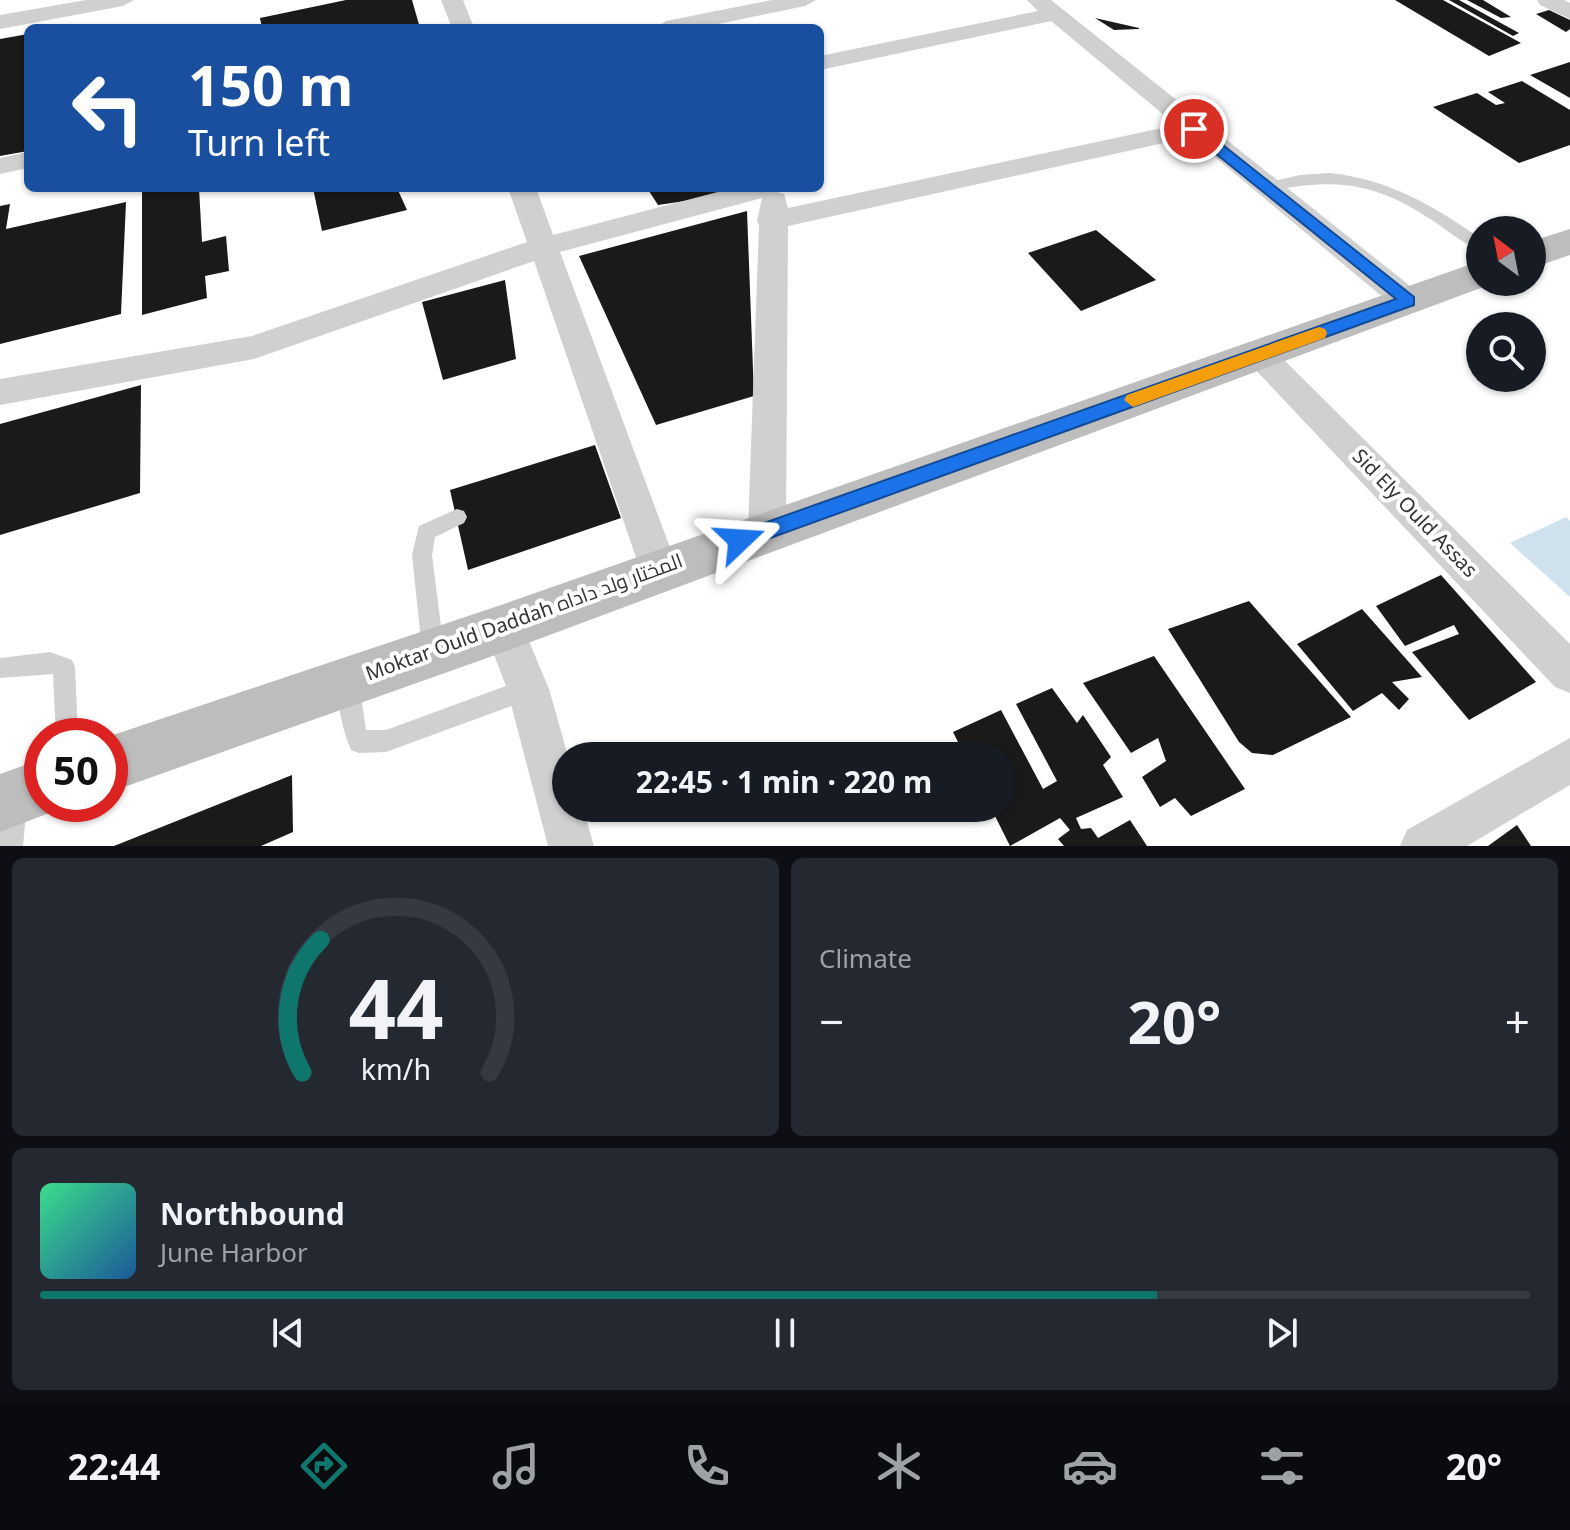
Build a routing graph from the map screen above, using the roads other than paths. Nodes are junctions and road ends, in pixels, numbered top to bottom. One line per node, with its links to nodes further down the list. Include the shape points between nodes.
1 (123, 0): 7 (street)
2 (452, 0): 8 (street)
3 (1548, 0): 6 (street)
4 (800, 1): 9 (street); 10 (street)
5 (1046, 7): 11 (street); 12 (street)
6 (1570, 12)
7 (0, 22)
8 (461, 24)
9 (686, 24)
10 (796, 24)
11 (824, 62)
12 (1194, 129): 15 (street); 19 (street)
13 (24, 161): 14 (street)
14 (0, 166)
15 (1267, 187): 20 (lane, via 1323,176 1355,179 1392,189); 25 (street)
16 (523, 192): 22 (street)
17 (751, 192): 22 (street)
18 (775, 192): 19 (street)
19 (771, 221): 29 (street)
20 (1466, 235)
21 (1570, 241): 23 (main road)
22 (543, 247): 27 (street, via 254,347); 30 (street, via 612,466)
23 (1546, 250)
24 (1466, 279): 25 (main road, Moktar Ould Daddah المختار ولد داداه)
25 (1408, 301): 26 (main road, Moktar Ould Daddah المختار ولد داداه)
26 (1260, 355): 29 (main road, Moktar Ould Daddah المختار ولد داداه); 34 (street, Sid Ely Ould Assas)
27 (0, 392)
28 (457, 517): 32 (lane, via 426,532 422,555)
29 (767, 530): 30 (main road, Moktar Ould Daddah المختار ولد داداه)
30 (659, 569): 31 (main road, Moktar Ould Daddah المختار ولد داداه)
31 (504, 628): 32 (main road, Moktar Ould Daddah المختار ولد داداه); 36 (street)
32 (433, 650): 35 (main road, Moktar Ould Daddah المختار ولد داداه)
33 (0, 668): 37 (lane, via 50,662 64,667)
34 (1570, 673)
35 (349, 679): 36 (lane, via 359,742 386,741); 38 (main road, Moktar Ould Daddah المختار ولد داداه)
36 (528, 689): 40 (street)
37 (66, 718)
38 (128, 758)
39 (1570, 760): 41 (street)
40 (571, 846)
41 (1423, 846)

